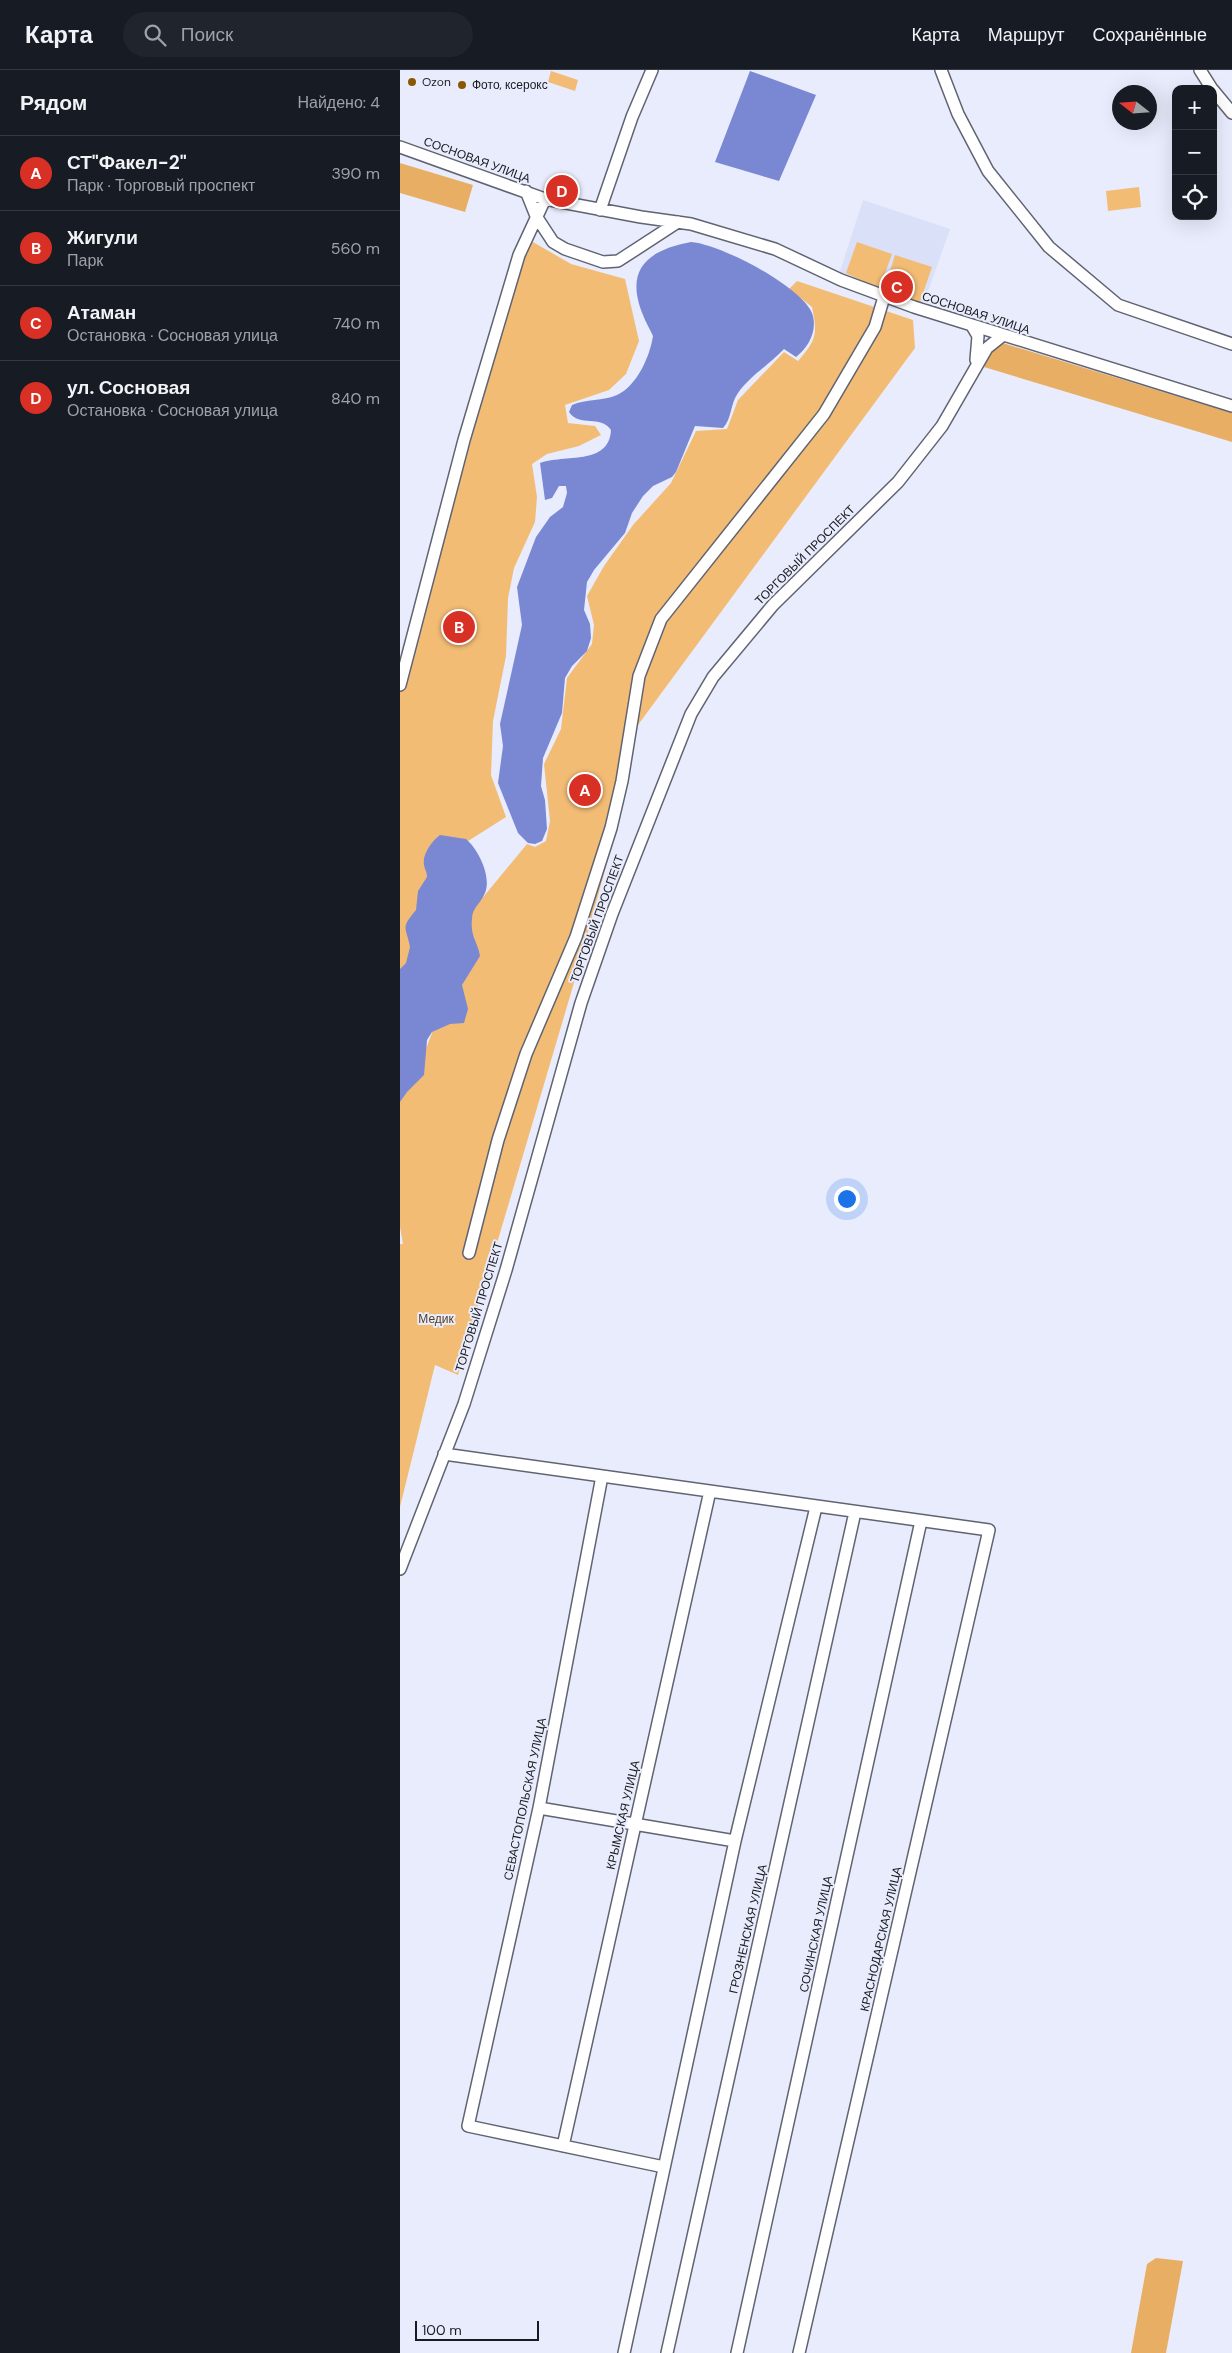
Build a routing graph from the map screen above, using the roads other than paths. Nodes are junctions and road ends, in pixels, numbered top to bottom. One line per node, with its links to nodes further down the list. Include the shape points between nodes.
1 (652, 70): 10 (street)
2 (941, 70): 16 (street, via 958,114 988,172 1049,247 1118,305)
3 (1200, 70): 4 (street)
4 (1210, 85)
5 (1217, 94): 6 (street)
6 (1232, 114)
7 (400, 147): 8 (street, СОСНОВАЯ УЛИЦА)
8 (526, 191): 9 (street, СОСНОВАЯ УЛИЦА); 11 (street)
9 (546, 199): 10 (street, СОСНОВАЯ УЛИЦА); 11 (street)
10 (600, 210): 12 (street, СОСНОВАЯ УЛИЦА)
11 (536, 216): 12 (street, via 553,242 603,262 618,261); 19 (street, via 519,255 464,440)
12 (678, 222): 13 (street, СОСНОВАЯ УЛИЦА, via 775,249)
13 (884, 297): 14 (street, СОСНОВАЯ УЛИЦА); 20 (street, via 875,327 824,414 661,619 640,676 611,828 576,937 526,1054 498,1140)
14 (972, 326): 15 (street, СОСНОВАЯ УЛИЦА); 17 (street, via 978,336)
15 (1002, 336): 17 (street, ТОРГОВЫЙ ПРОСПЕКТ, via 986,348); 18 (street, СОСНОВАЯ УЛИЦА)
16 (1232, 344)
17 (976, 364): 21 (street, ТОРГОВЫЙ ПРОСПЕКТ, via 942,426 898,482 773,605 712,677 691,714 638,845 584,994 501,1286 464,1404)
18 (1232, 406)
19 (400, 684)
20 (469, 1253)
21 (444, 1454): 22 (street); 27 (street, ТОРГОВЫЙ ПРОСПЕКТ)
22 (602, 1476): 23 (street); 28 (street, СЕВАСТОПОЛЬСКАЯ УЛИЦА)
23 (710, 1491): 24 (street); 29 (street, КРЫМСКАЯ УЛИЦА)
24 (816, 1507): 25 (street); 30 (street)
25 (855, 1512): 26 (street); 34 (street, ГРОЗНЕНСКАЯ УЛИЦА)
26 (921, 1521): 35 (street, СОЧИНСКАЯ УЛИЦА); 36 (street, КРАСНОДАРСКАЯ УЛИЦА, via 989,1530)
27 (400, 1569)
28 (539, 1808): 29 (street); 31 (street, СЕВАСТОПОЛЬСКАЯ УЛИЦА, via 468,2126)
29 (635, 1824): 30 (street); 31 (street, КРЫМСКАЯ УЛИЦА)
30 (735, 1841): 32 (street)
31 (563, 2146): 32 (street)
32 (664, 2167): 33 (street)
33 (624, 2353)
34 (667, 2353)
35 (737, 2353)
36 (799, 2353)

